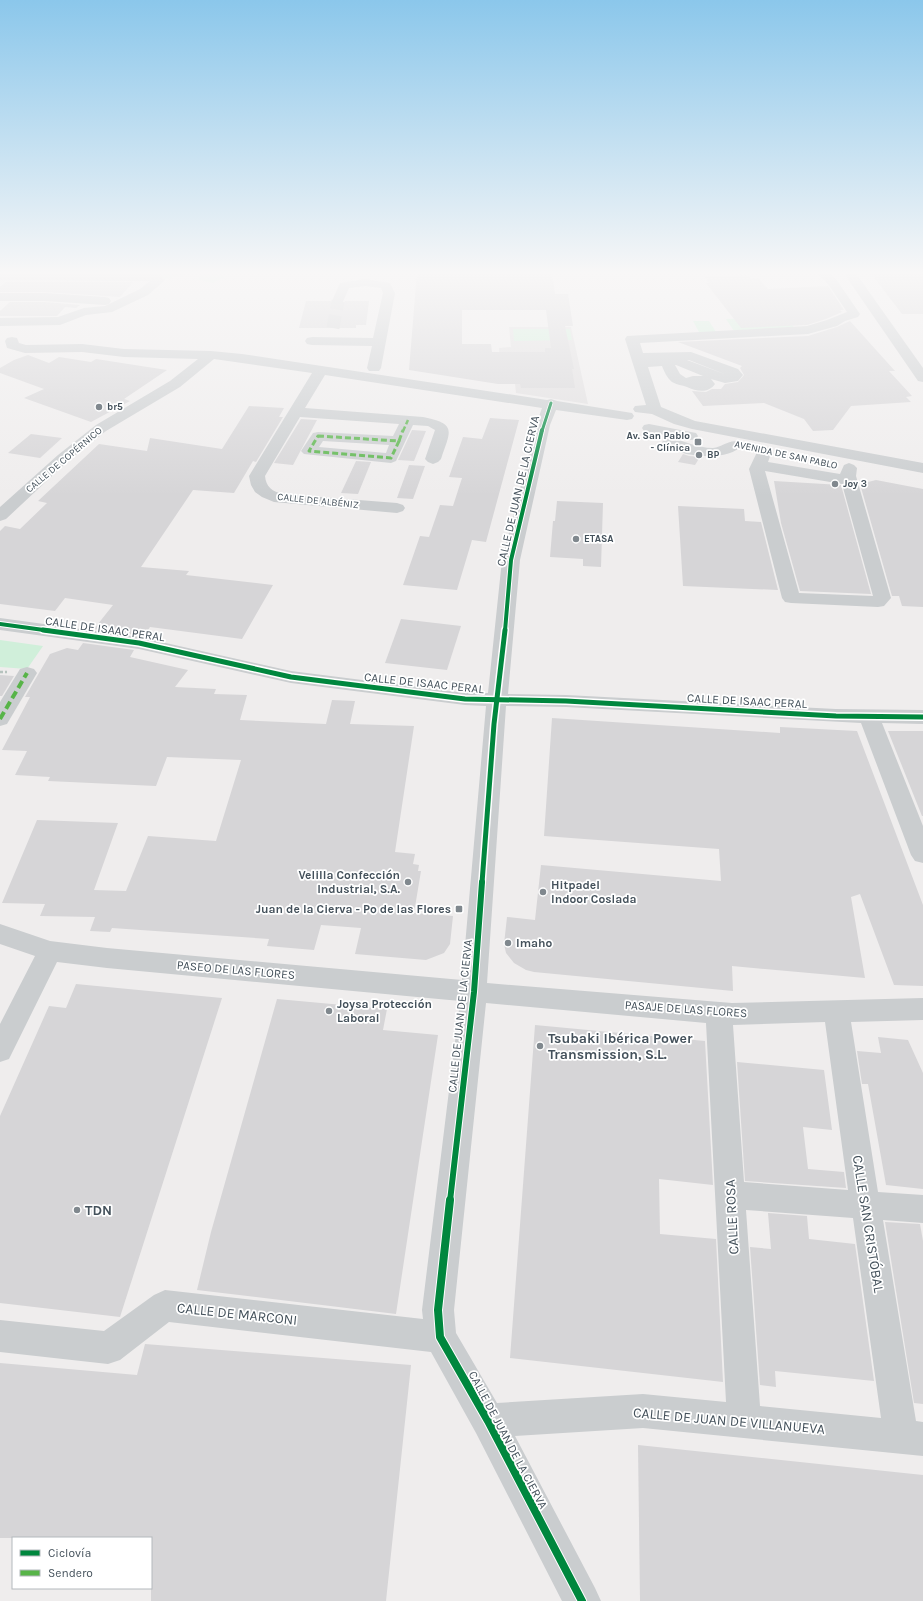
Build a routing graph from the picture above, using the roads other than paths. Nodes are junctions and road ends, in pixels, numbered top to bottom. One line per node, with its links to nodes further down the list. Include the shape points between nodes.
1 (20, 347): 9 (street)
2 (45, 347): 9 (street)
3 (79, 347): 8 (street)
4 (309, 347): 12 (street)
5 (378, 347): 16 (street)
6 (635, 347): 14 (street)
7 (901, 347): 18 (street)
8 (82, 348): 9 (street); 11 (street, AVENIDA DE SAN PABLO, via 124,353)
9 (31, 349): 10 (street)
10 (0, 353)
11 (211, 355): 13 (street, AVENIDA DE SAN PABLO); 35 (street, CALLE DE COPÉRNICO, via 175,384 101,428 63,458)
12 (304, 358): 13 (street, AVENIDA DE SAN PABLO); 16 (street, AVENIDA DE SAN PABLO)
13 (252, 359): 17 (street, AVENIDA DE SAN PABLO)
14 (640, 360): 15 (street); 15 (street, via 691,356 736,375 725,379 677,361); 22 (street)
15 (667, 362): 19 (street, via 676,379)
16 (374, 368): 20 (street, AVENIDA DE SAN PABLO, via 465,382)
17 (321, 369): 20 (street, AVENIDA DE SAN PABLO); 23 (street, CALLE DE ALBÉNIZ)
18 (923, 378)
19 (691, 383)
20 (490, 394): 21 (street, AVENIDA DE SAN PABLO)
21 (551, 403): 26 (street, AVENIDA DE SAN PABLO); 38 (street, CALLE DE JUAN DE LA CIERVA, via 543,425 510,560)
22 (654, 409): 25 (street, via 667,414); 26 (street, via 633,411)
23 (296, 412): 24 (street); 34 (street, CALLE DE ALBÉNIZ, via 257,476 258,486 263,492 280,499)
24 (408, 420): 27 (street); 29 (street, via 433,423 442,428)
25 (669, 421): 26 (street, via 660,428); 30 (street, AVENIDA DE SAN PABLO); 32 (street, AVENIDA DE SAN PABLO)
26 (637, 423): 28 (street, AVENIDA DE SAN PABLO, via 734,445)
27 (398, 441): 27 (street, via 391,458 309,452 318,436)
28 (762, 458): 31 (street, AVENIDA DE SAN PABLO); 31 (street, via 757,469 791,598 878,602 882,598)
29 (433, 459)
30 (923, 468)
31 (849, 474): 33 (street, AVENIDA DE SAN PABLO)
32 (923, 474)
33 (923, 481)
34 (397, 508)
35 (0, 516)
36 (0, 624): 38 (street, CALLE DE ISAAC PERAL, via 139,643 291,677 465,699)
37 (27, 673): 41 (street)
38 (497, 700): 39 (street, CALLE DE ISAAC PERAL); 45 (street, CALLE DE JUAN DE LA CIERVA)
39 (869, 716): 40 (street, CALLE DE ISAAC PERAL); 42 (street)
40 (923, 717)
41 (0, 719)
42 (923, 855)
43 (0, 934): 44 (street, PASEO DE LAS FLORES)
44 (50, 951): 45 (street, PASEO DE LAS FLORES); 49 (street)
45 (474, 992): 48 (street, PASAJE DE LAS FLORES); 54 (street, CALLE DE JUAN DE LA CIERVA, via 438,1310)
46 (923, 1009): 47 (street, PASAJE DE LAS FLORES)
47 (836, 1011): 48 (street, PASAJE DE LAS FLORES, via 732,1014); 51 (street, CALLE SAN CRISTÓBAL)
48 (719, 1012): 50 (street, CALLE ROSA)
49 (0, 1050)
50 (730, 1195): 51 (street); 56 (street, CALLE ROSA)
51 (865, 1205): 52 (street); 57 (street, CALLE SAN CRISTÓBAL)
52 (923, 1209)
53 (0, 1336): 54 (street, CALLE DE MARCONI, via 108,1348 166,1306)
54 (440, 1337): 55 (street, CALLE DE JUAN DE LA CIERVA)
55 (488, 1421): 56 (street, CALLE DE JUAN DE VILLANUEVA, via 643,1411); 58 (street, CALLE DE JUAN DE LA CIERVA)
56 (744, 1421): 57 (street, CALLE DE JUAN DE VILLANUEVA)
57 (912, 1438)
58 (582, 1601)

